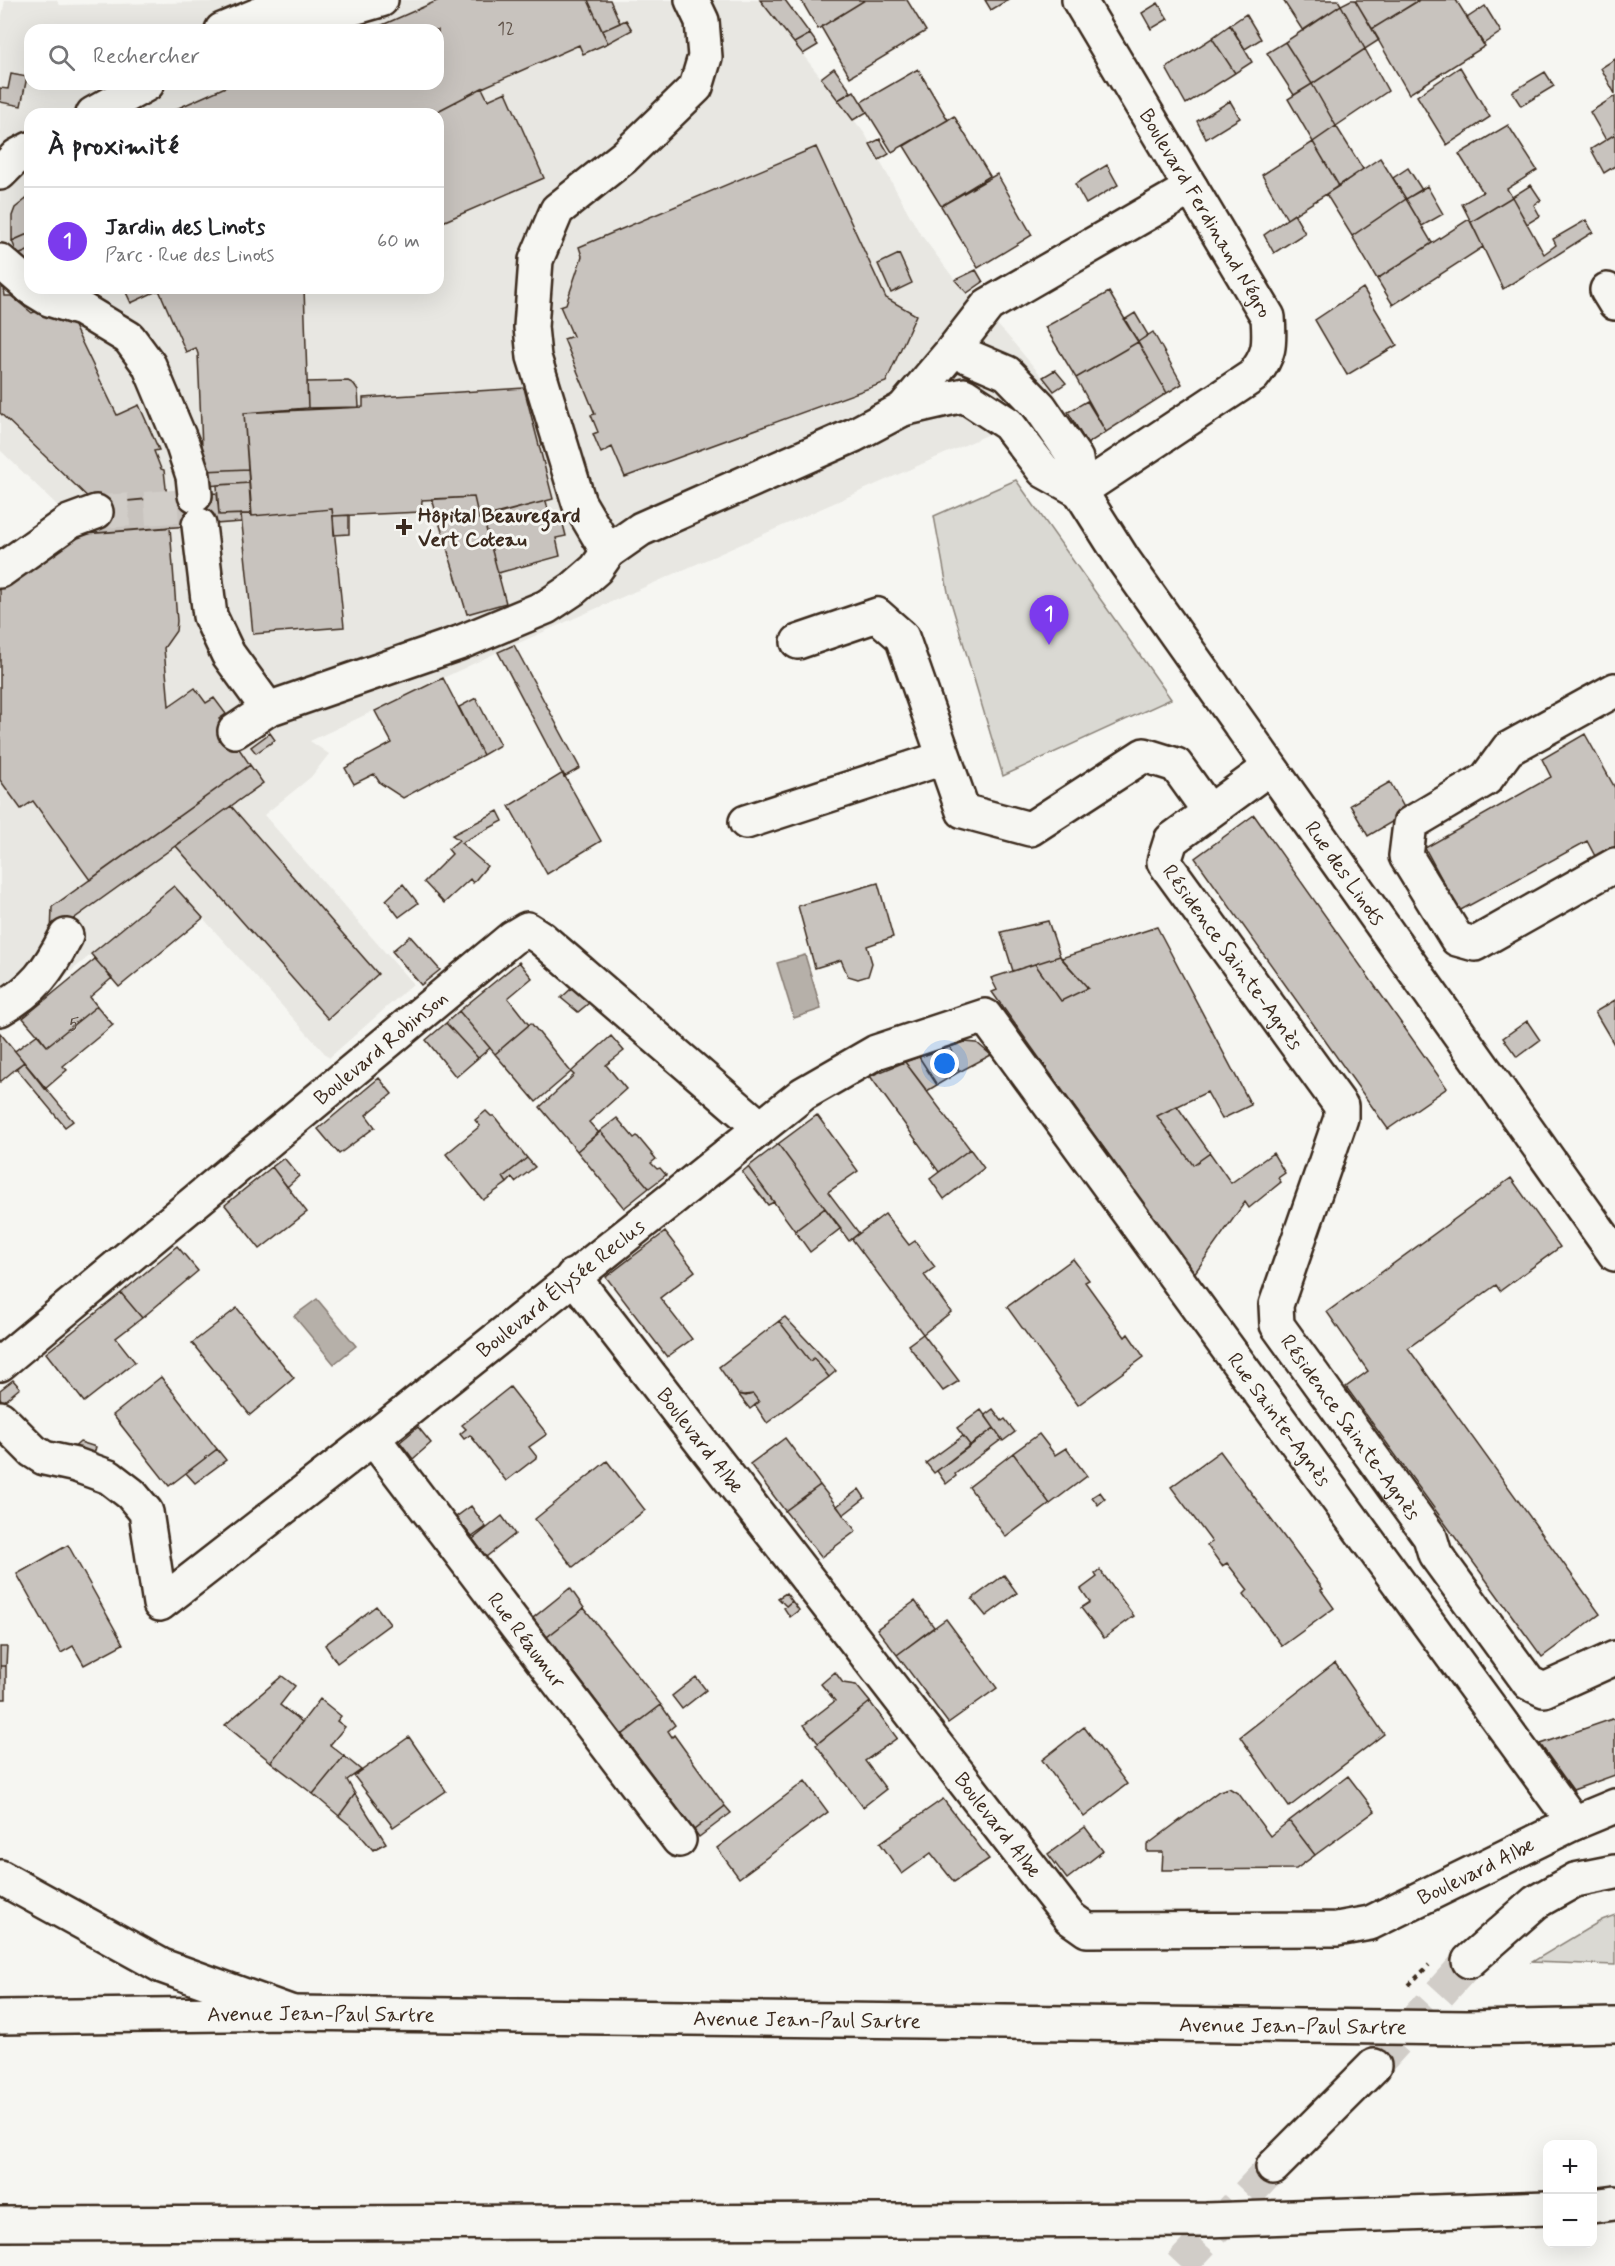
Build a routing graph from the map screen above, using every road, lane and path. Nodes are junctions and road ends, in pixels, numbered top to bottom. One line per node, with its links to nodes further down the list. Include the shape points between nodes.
1 (381, 0): 4 (main road, via 343,11 263,13)
2 (692, 0): 17 (main road, via 702,21 705,57 696,87 624,157 557,210 536,260 531,327 534,357 579,503)
3 (1079, 0): 9 (main road, Boulevard Ferdinand Négro)
4 (236, 24)
5 (136, 90): 6 (main road)
6 (104, 108)
7 (24, 152): 8 (main road)
8 (0, 173)
9 (1191, 188): 13 (main road, via 987,305); 15 (main road, Boulevard Ferdinand Négro, via 1268,317 1265,361 1253,376)
10 (0, 261): 11 (main road)
11 (24, 282)
12 (41, 294): 21 (main road, via 81,309 129,338 150,365 193,477 210,616 228,654)
13 (953, 350): 14 (main road); 15 (main road, via 1007,373 1040,407 1076,459)
14 (903, 409): 15 (main road, via 964,395 1008,424 1044,471); 17 (main road, via 854,435 641,528)
15 (1080, 491): 24 (main road, Rue des Linots)
16 (96, 512): 18 (main road, via 69,522)
17 (608, 552): 21 (main road, via 573,590 546,607 459,643)
18 (0, 571)
19 (798, 642): 23 (main road, via 877,615 902,637)
20 (1615, 690): 27 (main road, via 1508,749 1486,779 1410,824 1407,856 1457,939 1475,944)
21 (268, 708): 22 (main road)
22 (235, 731)
23 (944, 758): 25 (main road, via 963,811 1030,829 1144,754 1176,765); 26 (main road)
24 (1269, 768): 25 (main road, Résidence Sainte-Agnès); 32 (main road, Rue des Linots)
25 (1209, 811): 37 (main road, Résidence Sainte-Agnès, via 1171,840 1164,862 1341,1106 1341,1118 1276,1305 1277,1325 1430,1537 1435,1554 1529,1683 1544,1690)
26 (746, 822)
27 (1615, 865)
28 (66, 936): 29 (main road, via 50,966 23,996)
29 (0, 1009)
30 (985, 1016): 31 (main road, Boulevard Élysée Reclus, via 876,1052 803,1094); 39 (main road, Rue Sainte-Agnès)
31 (760, 1127): 33 (main road, Boulevard Élysée Reclus); 34 (main road, Boulevard Robinson, via 527,929)
32 (1615, 1254)
33 (573, 1276): 36 (main road, Boulevard Élysée Reclus); 39 (main road, Boulevard Albe, via 1070,1918 1087,1930 1337,1929 1370,1923)
34 (0, 1364)
35 (0, 1418): 36 (main road, Boulevard Élysée Reclus, via 44,1458 109,1477 131,1494 146,1512 160,1604)
36 (373, 1438): 40 (main road, Rue Réaumur)
37 (1615, 1658)
38 (1615, 1806): 39 (main road, Boulevard Albe)
39 (1574, 1823)
40 (679, 1840)
41 (1615, 1872): 43 (main road, via 1575,1880 1536,1902)
42 (0, 1877): 44 (main road, via 162,1966)
43 (1469, 1961)
44 (292, 2013): 45 (main road, Avenue Jean-Paul Sartre); 46 (main road, Avenue Jean-Paul Sartre, via 1467,2028)
45 (0, 2016)
46 (1615, 2025)
47 (1374, 2066): 48 (main road)
48 (1273, 2167)
49 (1543, 2208): 50 (main road, via 1206,2220)
50 (0, 2224)

